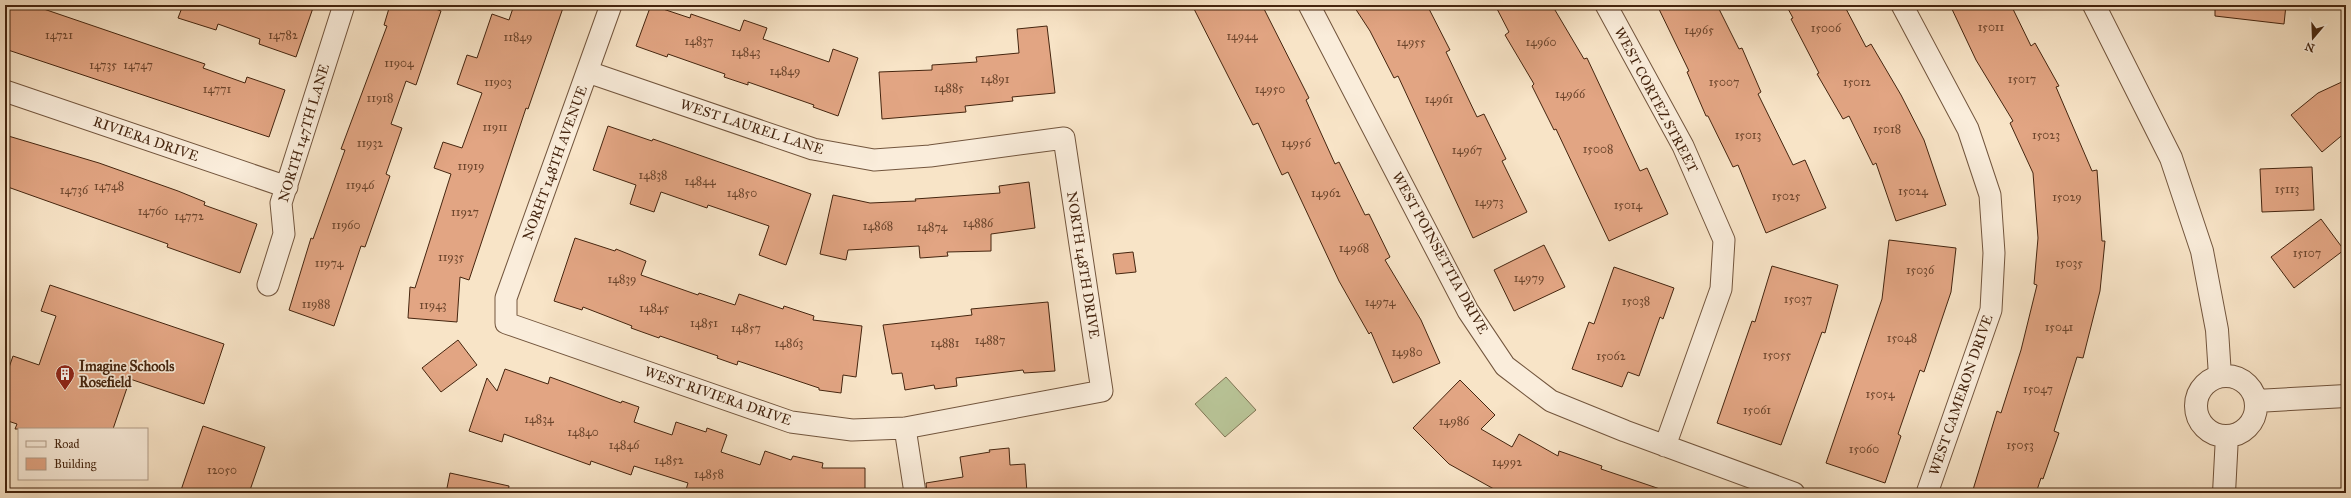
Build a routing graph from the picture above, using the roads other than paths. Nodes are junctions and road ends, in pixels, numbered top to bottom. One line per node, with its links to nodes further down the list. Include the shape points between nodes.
1 (344, 5): 10 (street, NORTH 147TH LANE)
2 (611, 5): 7 (street, NORHT 148TH AVENUE)
3 (1309, 5): 19 (street, WEST POINSETTIA DRIVE, via 1468,311 1504,366 1551,401)
4 (1606, 5): 19 (street, WEST CORTEZ STREET, via 1683,146 1724,240 1721,289)
5 (1902, 5): 22 (street, WEST CAMERON DRIVE, via 1968,129 1990,195 1994,252 1991,310)
6 (2094, 5): 13 (street, via 2171,158 2202,250 2217,330)
7 (588, 72): 9 (street, WEST LAUREL LANE, via 813,149 874,160 930,156); 12 (street, NORHT 148TH AVENUE, via 506,298)
8 (5, 91): 10 (street, RIVIERA DRIVE)
9 (1064, 138): 14 (street, NORTH 148TH DRIVE)
10 (287, 187): 11 (street, NORTH 147TH LANE, via 281,202 284,234)
11 (268, 285)
12 (506, 322): 17 (street, WEST RIVIERA DRIVE, via 791,422 852,430)
13 (2220, 376): 16 (street, via 2230,376 2247,384); 18 (street, via 2210,379 2197,394 2196,414 2208,430)
14 (1102, 391): 17 (street, WEST RIVIERA DRIVE)
15 (2346, 396): 16 (street)
16 (2256, 402): 18 (street, via 2252,421 2245,429)
17 (905, 428): 20 (street)
18 (2227, 436): 23 (street)
19 (1665, 446): 21 (street, WEST POINSETTIA DRIVE)
20 (915, 493)
21 (1794, 493)
22 (1927, 493)
23 (2224, 493)

